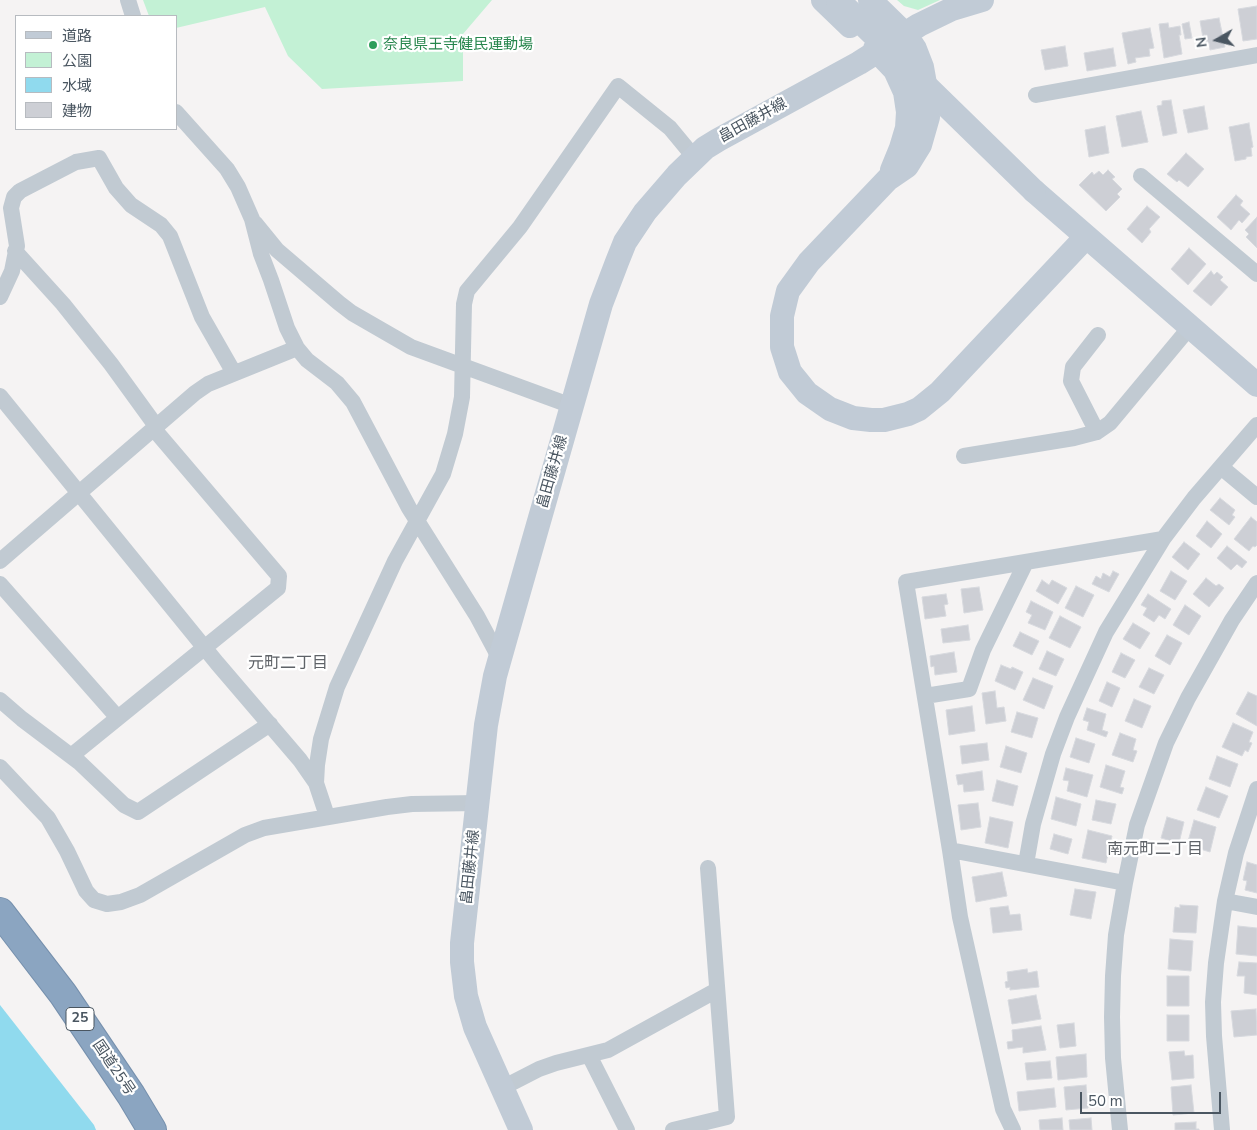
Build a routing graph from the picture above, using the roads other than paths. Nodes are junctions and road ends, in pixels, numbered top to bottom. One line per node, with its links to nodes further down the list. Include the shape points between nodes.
1 (128, 0): 6 (street)
2 (823, 0): 8 (street)
3 (838, 0): 16 (street, bridge, via 1034,191)
4 (870, 0): 7 (street)
5 (982, 0): 7 (street, 畠田藤井線, via 952,9)
6 (133, 15)
7 (905, 34): 8 (street, 畠田藤井線); 14 (street, via 922,67 928,117 920,145 907,166)
8 (877, 52): 12 (street, 畠田藤井線, via 718,140); 14 (street, via 895,70 905,92 908,112 907,128)
9 (1257, 55): 10 (street)
10 (1036, 95)
11 (178, 114): 15 (street, via 227,169)
12 (694, 157): 23 (street, via 670,128 618,86 520,227 467,291); 27 (street, 畠田藤井線, via 654,201 625,242 601,304)
13 (1141, 176): 18 (street)
14 (888, 180): 16 (street, via 798,276 788,291 782,316 782,346 790,372 817,402 853,418 896,417 908,414 931,400)
15 (252, 219): 22 (street, via 261,254); 23 (street, via 277,250 339,304 411,347)
16 (1086, 237): 20 (street)
17 (15, 251): 19 (street, via 12,272); 24 (street, via 11,208 14,197 76,162 99,158 116,188 131,205 161,225 170,236 202,317); 29 (street, via 111,364)
18 (1257, 274)
19 (0, 297)
20 (1190, 327): 25 (street); 30 (street, via 1110,423)
21 (1098, 335): 30 (street, via 1072,368 1071,381)
22 (297, 348): 24 (street); 35 (street, via 354,402)
23 (463, 367): 27 (street); 35 (street, via 462,397 455,434 443,474)
24 (234, 373): 29 (street, via 201,388)
25 (1257, 385)
26 (0, 396): 33 (street)
27 (572, 406): 42 (street, 畠田藤井線)
28 (1257, 425): 32 (street)
29 (155, 427): 33 (street); 41 (street, via 279,576 278,588)
30 (1097, 432): 31 (street)
31 (964, 456)
32 (1221, 467): 34 (street); 36 (street)
33 (79, 493): 37 (street); 41 (street)
34 (1257, 497)
35 (417, 521): 42 (street); 49 (street, via 395,560 336,687 321,739)
36 (1163, 539): 38 (street); 54 (street, via 1106,632 1067,717 1041,791)
37 (0, 561)
38 (1026, 562): 43 (street, via 969,689); 43 (street, via 906,582)
39 (1257, 583): 56 (street, via 1214,651 1166,743 1138,825)
40 (0, 584): 45 (street)
41 (205, 647): 45 (street); 46 (street)
42 (500, 659): 51 (street, 畠田藤井線, via 486,725)
43 (925, 696): 53 (street)
44 (0, 700): 47 (street)
45 (118, 718): 47 (street)
46 (270, 724): 47 (street, via 138,812 124,805); 49 (street)
47 (71, 756)
48 (0, 767): 52 (street, via 48,818 86,891 94,900 107,904 140,894 245,835 264,828)
49 (316, 783): 52 (street)
50 (1257, 789): 57 (street, via 1236,853)
51 (478, 803): 52 (street, via 412,804); 62 (street, 畠田藤井線, via 462,962 475,1027)
52 (327, 816)
53 (950, 850): 54 (street); 67 (street, via 968,956 1002,1109)
54 (1026, 864): 56 (street)
55 (708, 868): 60 (street)
56 (1125, 883): 68 (street, via 1116,935 1112,1017)
57 (1225, 901): 58 (street); 69 (street, via 1213,1002)
58 (1257, 907)
59 (0, 912): 63 (highway, 国道25号 / 25, via 63,994)
60 (716, 990): 61 (street, via 608,1050); 66 (street, via 726,1117)
61 (589, 1055): 62 (street, via 556,1062); 65 (street)
62 (502, 1088): 64 (street, 畠田藤井線)
63 (152, 1130)
64 (521, 1130)
65 (627, 1130)
66 (673, 1130)
67 (1012, 1130)
68 (1120, 1130)
69 (1222, 1130)

